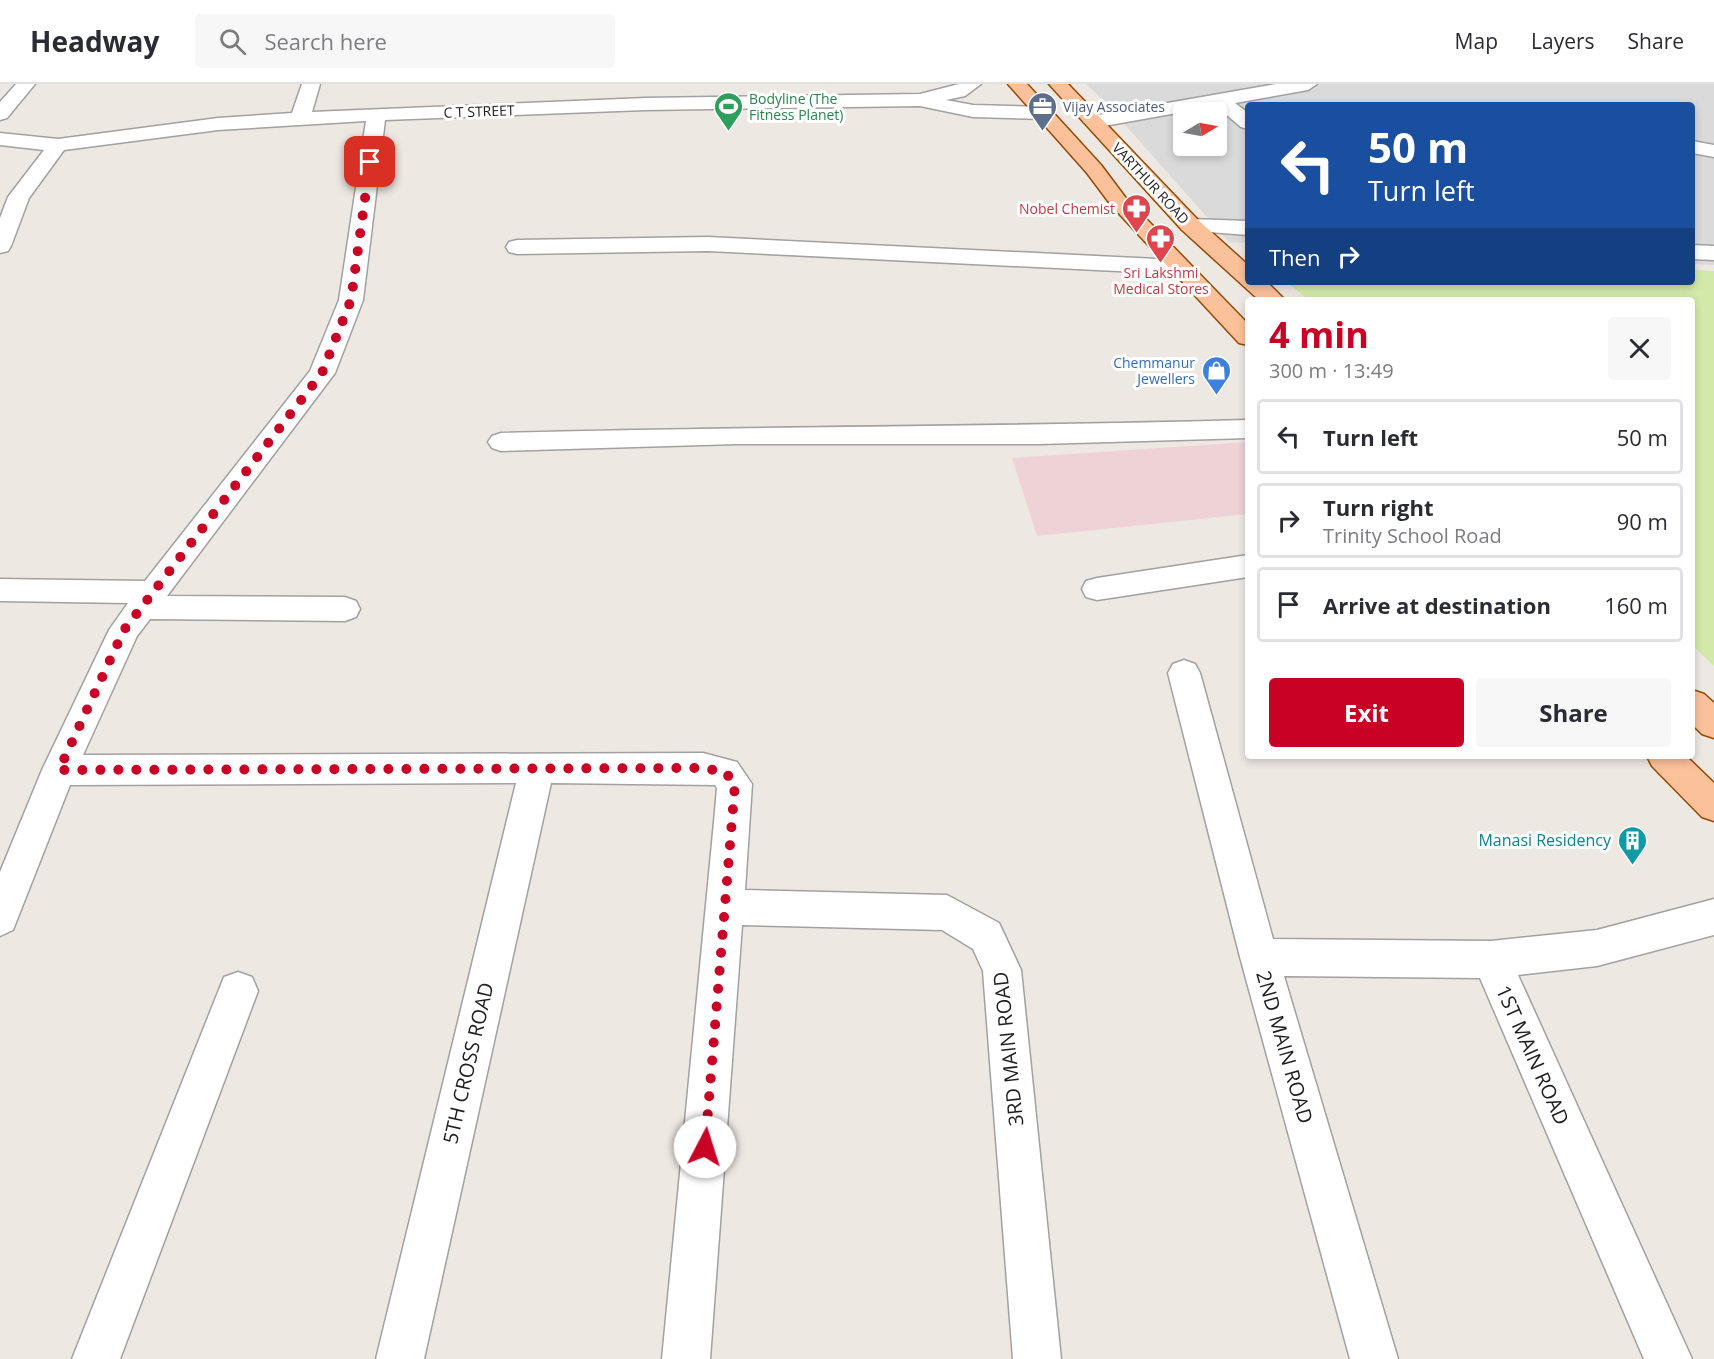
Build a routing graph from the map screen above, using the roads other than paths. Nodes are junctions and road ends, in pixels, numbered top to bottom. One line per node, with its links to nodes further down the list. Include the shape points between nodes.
1 (26, 84): 12 (street)
2 (311, 84): 14 (street)
3 (646, 84): 10 (street)
4 (1017, 84): 11 (main road, VARTHUR ROAD)
5 (1058, 84): 16 (main road, VARTHUR ROAD)
6 (1308, 84): 8 (street)
7 (965, 88): 9 (street, C T STREET)
8 (1219, 99): 15 (street); 16 (street)
9 (920, 100): 10 (street, C T STREET); 11 (street, via 973,111)
10 (645, 104): 13 (street, C T STREET)
11 (1044, 113): 27 (main road, VARTHUR ROAD)
12 (0, 114)
13 (376, 116): 14 (street, C T STREET); 37 (street, via 351,300 322,373)
14 (300, 118): 18 (street, C T STREET, via 218,124)
15 (1245, 121)
16 (1093, 122): 21 (main road, VARTHUR ROAD)
17 (0, 139): 18 (street, C T STREET)
18 (58, 145): 23 (street, via 19,197)
19 (1695, 148): 20 (street)
20 (1714, 151)
21 (1190, 225): 22 (street); 28 (main road, VARTHUR ROAD)
22 (1245, 228)
23 (0, 246)
24 (517, 247): 27 (street, via 708,244)
25 (1695, 252): 26 (street)
26 (1714, 253)
27 (1178, 267): 31 (main road, VARTHUR ROAD)
28 (1245, 274)
29 (1256, 285): 30 (main road)
30 (1270, 297)
31 (1245, 335)
32 (1245, 429): 33 (street)
33 (501, 442)
34 (1245, 566): 35 (street)
35 (1097, 589)
36 (0, 590): 37 (street)
37 (148, 599): 38 (street); 44 (street, via 124,630)
38 (345, 609)
39 (1184, 672): 49 (street)
40 (1695, 706): 41 (main road)
41 (1714, 724)
42 (1667, 759): 45 (main road)
43 (537, 768): 44 (street); 46 (street, via 703,768 725,772 735,784); 53 (street, 5TH CROSS ROAD)
44 (59, 770): 48 (street)
45 (1714, 806)
46 (725, 907): 54 (street); 55 (street, 3RD MAIN ROAD, via 947,913 986,936 1002,970)
47 (1714, 917): 50 (street, 1ST MAIN ROAD, via 1597,948)
48 (0, 918)
49 (1259, 957): 50 (street, 2ND MAIN ROAD); 56 (street, 2ND MAIN ROAD)
50 (1491, 960): 57 (street, 1ST MAIN ROAD)
51 (238, 991): 52 (street)
52 (96, 1359)
53 (400, 1359)
54 (686, 1359)
55 (1037, 1359)
56 (1374, 1359)
57 (1668, 1359)

